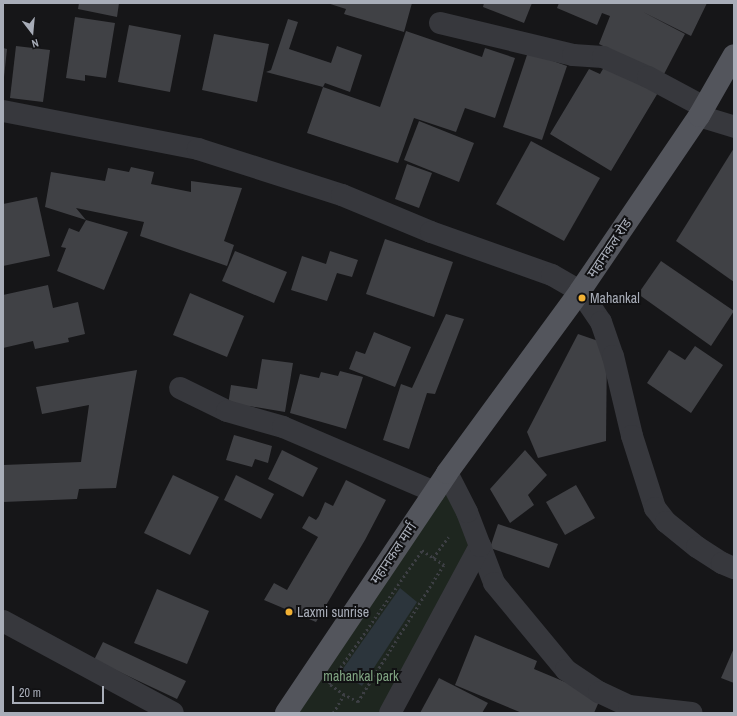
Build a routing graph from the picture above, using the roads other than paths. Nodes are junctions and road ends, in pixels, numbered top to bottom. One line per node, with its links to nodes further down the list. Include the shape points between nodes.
1 (440, 23): 4 (street, via 573,55 603,57 648,77)
2 (734, 54): 4 (main road, महानकल रोड)
3 (3, 111): 6 (street, via 198,149 342,195 431,232 552,275)
4 (702, 112): 5 (street); 6 (main road, महानकल रोड)
5 (734, 128)
6 (580, 291): 8 (main road, महानकल रोड); 11 (street, via 601,322 613,356 632,436 656,508 666,522 697,547 722,564)
7 (180, 388): 9 (street, via 227,411 283,427)
8 (447, 473): 9 (main road, महानकल मार्ग); 10 (street, via 467,512)
9 (435, 492): 14 (main road, महानकल मार्ग)
10 (480, 546): 15 (street); 16 (street, via 494,583 566,670 599,692 629,706)
11 (734, 568)
12 (3, 621): 13 (street)
13 (173, 713)
14 (286, 713)
15 (390, 713)
16 (692, 713)

